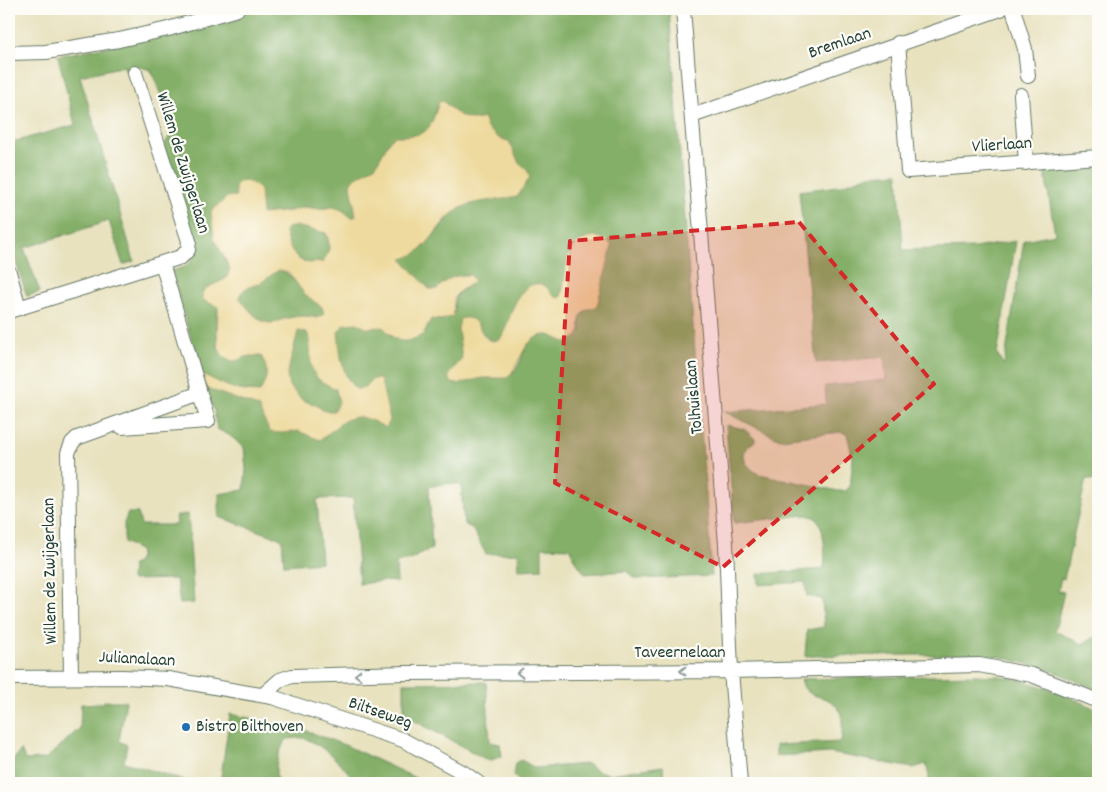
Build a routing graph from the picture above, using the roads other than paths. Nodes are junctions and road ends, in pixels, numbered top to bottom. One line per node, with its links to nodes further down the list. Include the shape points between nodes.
1 (237, 9): 6 (street, via 119,40 46,52)
2 (683, 9): 10 (street, Tolhuislaan)
3 (1001, 9): 5 (street, Bremlaan)
4 (1013, 9): 8 (street, via 1025,49)
5 (898, 43): 10 (street, Bremlaan); 12 (street, Vlierlaan, via 908,171)
6 (9, 53)
7 (135, 73): 13 (street, Willem de Zwijgerlaan, via 189,241 188,250 181,257)
8 (1028, 76)
9 (1021, 95): 12 (street)
10 (692, 116): 18 (street, Tolhuislaan, via 726,544)
11 (1098, 157): 12 (street, Vlierlaan)
12 (1026, 162)
13 (162, 263): 15 (street); 16 (street, Willem de Zwijgerlaan)
14 (9, 272): 15 (street)
15 (14, 310)
16 (200, 393): 17 (street, Willem de Zwijgerlaan); 17 (street, Willem de Zwijgerlaan, via 208,421)
17 (107, 428): 19 (street, Willem de Zwijgerlaan, via 77,438 68,453)
18 (732, 671): 21 (street, Taveernelaan, one-way to 21, via 292,676 280,680); 22 (street, Taveernelaan, via 979,665 1032,675); 24 (street, Tolhuislaan)
19 (71, 677): 20 (street, Julianalaan); 21 (street, Julianalaan, via 168,679)
20 (9, 678)
21 (263, 695): 23 (street, Biltseweg, via 403,740)
22 (1098, 701)
23 (478, 783)
24 (740, 783)

